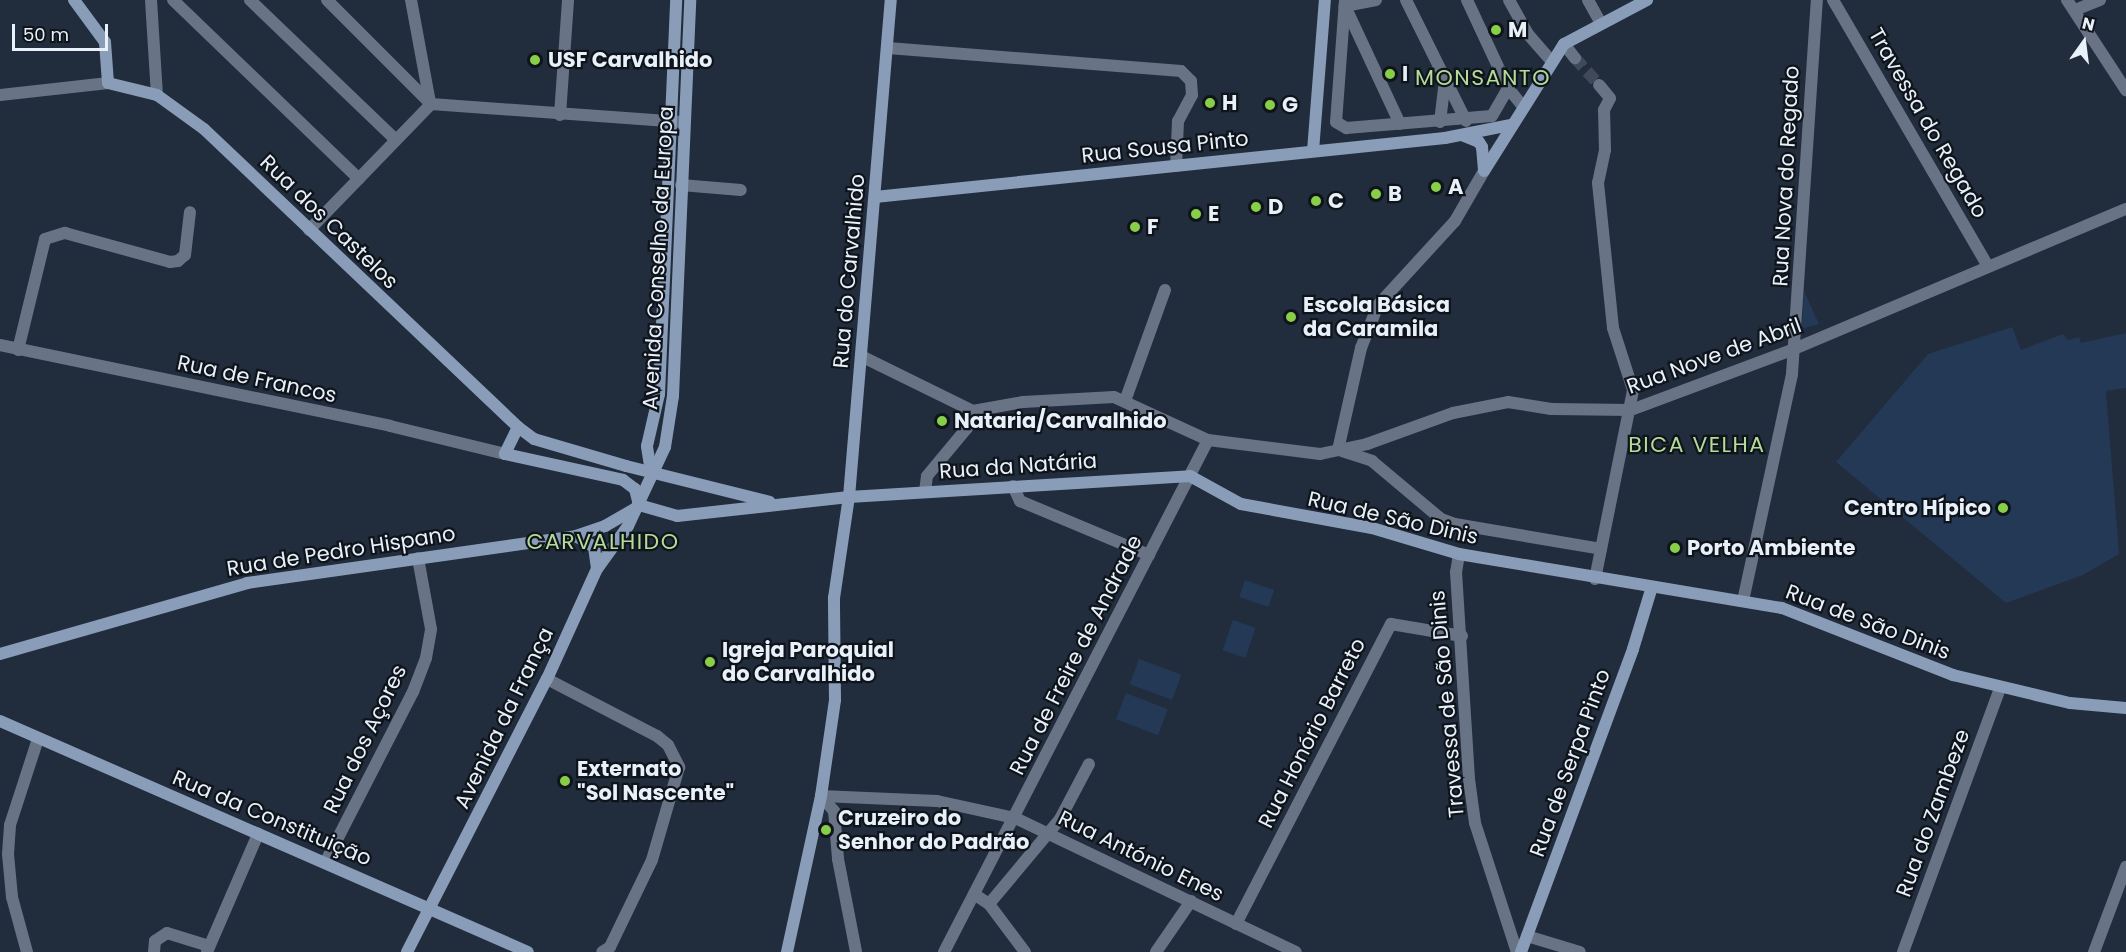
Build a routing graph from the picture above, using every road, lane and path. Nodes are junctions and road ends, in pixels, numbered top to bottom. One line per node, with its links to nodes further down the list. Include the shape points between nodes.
1 (74, 0): 22 (street)
2 (151, 0): 35 (street)
3 (173, 0): 50 (street)
4 (250, 0): 46 (street)
5 (327, 0): 36 (street)
6 (411, 0): 36 (street)
7 (568, 0): 38 (street)
8 (676, 0): 40 (street, Avenida Conselho da Europa)
9 (690, 0): 41 (street, Avenida Conselho da Europa)
10 (891, 0): 26 (street, Rua do Carvalhido)
11 (1325, 0): 47 (street)
12 (1376, 0): 21 (street)
13 (1406, 0): 29 (street)
14 (1467, 0): 32 (street)
15 (1509, 0): 28 (street, via 1527,33)
16 (1588, 0): 24 (street)
17 (1817, 0): 60 (street, Rua Nova do Regado)
18 (1833, 0): 57 (street, Travessa do Regado)
19 (2100, 0): 23 (street)
20 (1642, 1): 24 (street)
21 (1345, 3): 43 (street); 43 (street, via 1336,122 1346,128)
22 (81, 5): 30 (street, via 105,42)
23 (2071, 5): 33 (street)
24 (1600, 22): 25 (street)
25 (1564, 44): 27 (street); 28 (street)
26 (888, 48): 48 (street, via 1181,71 1191,81 1192,95 1178,121); 53 (street, Rua do Carvalhido)
27 (1575, 58)
28 (1550, 59): 37 (street)
29 (1445, 80): 39 (street); 42 (street)
30 (108, 83): 34 (street); 35 (street)
31 (1599, 85): 64 (street, via 1610,98 1604,110 1600,205 1613,328 1633,390)
32 (1508, 88): 37 (street); 39 (street, via 1492,116)
33 (2126, 90)
34 (0, 95)
35 (157, 95): 56 (street, Rua dos Castelos, via 204,129)
36 (430, 104): 38 (street); 46 (street)
37 (1522, 105): 44 (street)
38 (560, 115): 40 (street)
39 (1466, 121): 42 (street)
40 (670, 122): 41 (street); 72 (street, Avenida Conselho da Europa, via 659,394 647,446)
41 (684, 122): 51 (street, Avenida Conselho da Europa)
42 (1440, 122): 43 (street)
43 (1400, 124)
44 (1510, 125): 45 (street, Rua Sousa Pinto); 49 (street)
45 (1460, 136): 47 (street, Rua Sousa Pinto); 49 (street, via 1479,142)
46 (396, 141): 50 (street)
47 (1313, 151): 48 (street, Rua Sousa Pinto)
48 (1176, 166): 53 (street, Rua Sousa Pinto)
49 (1484, 171): 69 (street, via 1455,221 1378,305 1361,348)
50 (359, 179): 56 (street)
51 (681, 185): 52 (street); 72 (street, Avenida Conselho da Europa, via 673,396 665,447)
52 (741, 190)
53 (875, 197): 62 (street, Rua do Carvalhido)
54 (2126, 209): 57 (street, Rua Nove de Abril)
55 (190, 212): 61 (street, via 185,255 178,261 65,233 45,238)
56 (309, 230): 66 (street, Rua dos Castelos)
57 (1988, 266): 60 (street, Rua Nove de Abril)
58 (1165, 290): 63 (street)
59 (0, 345): 61 (street, Rua de Francos)
60 (1794, 349): 64 (street, Rua Nove de Abril); 87 (street, Rua Nova do Regado)
61 (18, 350): 70 (street, Rua de Francos, via 390,426)
62 (861, 356): 65 (street); 76 (street, Rua do Carvalhido)
63 (1125, 401): 65 (street, Rua Nove de Abril, via 1107,397 1054,399); 68 (street, Rua Nove de Abril)
64 (1631, 410): 69 (street, Rua Nove de Abril, via 1551,409 1508,402 1458,411 1367,444); 80 (street)
65 (974, 411): 75 (street, via 967,428 927,476)
66 (518, 427): 67 (street, Rua dos Castelos); 70 (street)
67 (534, 439): 71 (street, via 527,446); 72 (street)
68 (1208, 440): 69 (street, Rua Nove de Abril, via 1320,454); 73 (street, Rua de Freire de Andrade)
69 (1338, 450): 80 (street, Rua de São Dinis, via 1372,461 1441,519)
70 (505, 454): 71 (street)
71 (525, 459): 78 (street, via 623,480 635,489)
72 (651, 472): 77 (street); 78 (street, Avenida da França)
73 (1190, 476): 74 (street, Rua da Natária); 81 (street, Rua de São Dinis, via 1241,504 1372,528); 82 (street, Rua de Freire de Andrade)
74 (1013, 486): 75 (street, Rua da Natária); 82 (street, via 1020,501)
75 (925, 492): 76 (street, Rua da Natária)
76 (849, 497): 77 (street, Rua da Natária); 96 (street, Rua do Carvalhido, via 834,598 835,700)
77 (774, 503): 78 (street, via 730,512 677,516)
78 (639, 505): 79 (street, Rua de Pedro Hispano, via 605,526); 84 (street, Avenida da França)
79 (576, 536): 83 (street, Rua de Pedro Hispano); 84 (street, via 597,552)
80 (1601, 549): 85 (street)
81 (1459, 554): 85 (street, Rua de São Dinis); 88 (street, Travessa de São Dinis, via 1456,572)
82 (1149, 555): 97 (street, Rua de Freire de Andrade)
83 (418, 558): 89 (street, Rua de Pedro Hispano, via 247,583); 101 (street, Rua dos Açores, via 431,629 426,658 413,692)
84 (597, 568): 90 (street, Avenida da França)
85 (1595, 579): 86 (street, Rua de São Dinis)
86 (1652, 587): 87 (street, Rua de São Dinis); 108 (street, Rua de Serpa Pinto, via 1633,649)
87 (1743, 601): 91 (street, Rua de São Dinis, via 1782,608 1953,675)
88 (1462, 636): 107 (street, Rua Honório Barreto, via 1391,624); 121 (street, Travessa de São Dinis, via 1466,747 1475,823)
89 (4, 654)
90 (547, 679): 106 (street, Avenida da França); 114 (street, via 657,736 668,745 679,767 652,860 610,946)
91 (2000, 688): 92 (street, Rua de São Dinis, via 2070,703); 123 (street, Rua do Zambeze)
92 (2126, 708)
93 (0, 721): 94 (street, Rua da Constituição)
94 (38, 739): 98 (street, Rua da Constituição); 100 (street)
95 (1089, 764): 99 (street)
96 (821, 796): 97 (street, Rua António Enes, via 937,801); 115 (street, Rua do Carvalhido); 116 (street, via 834,811 838,859)
97 (1015, 818): 99 (street, Rua António Enes); 103 (street, Rua de Freire de Andrade)
98 (258, 834): 101 (street, Rua da Constituição); 109 (street)
99 (1049, 834): 104 (street, Rua António Enes); 105 (street)
100 (4, 854): 110 (street)
101 (325, 863): 106 (street, Rua da Constituição)
102 (2126, 867): 124 (street)
103 (974, 894): 105 (street); 117 (street, Rua de Freire de Andrade)
104 (1191, 901): 107 (street, Rua António Enes); 119 (street)
105 (989, 904): 118 (street)
106 (430, 908): 112 (street, Avenida da França); 113 (street, Rua da Constituição)
107 (1236, 924): 120 (street, Rua António Enes)
108 (1527, 936): 121 (street, Rua de Serpa Pinto); 122 (street)
109 (208, 949): 111 (street, via 167,933 155,941)
110 (27, 952)
111 (154, 952)
112 (407, 952)
113 (528, 952)
114 (602, 952)
115 (787, 952)
116 (856, 952)
117 (944, 952)
118 (1025, 952)
119 (1156, 952)
120 (1296, 952)
121 (1519, 952)
122 (1580, 952)
123 (1903, 952)
124 (2094, 952)

